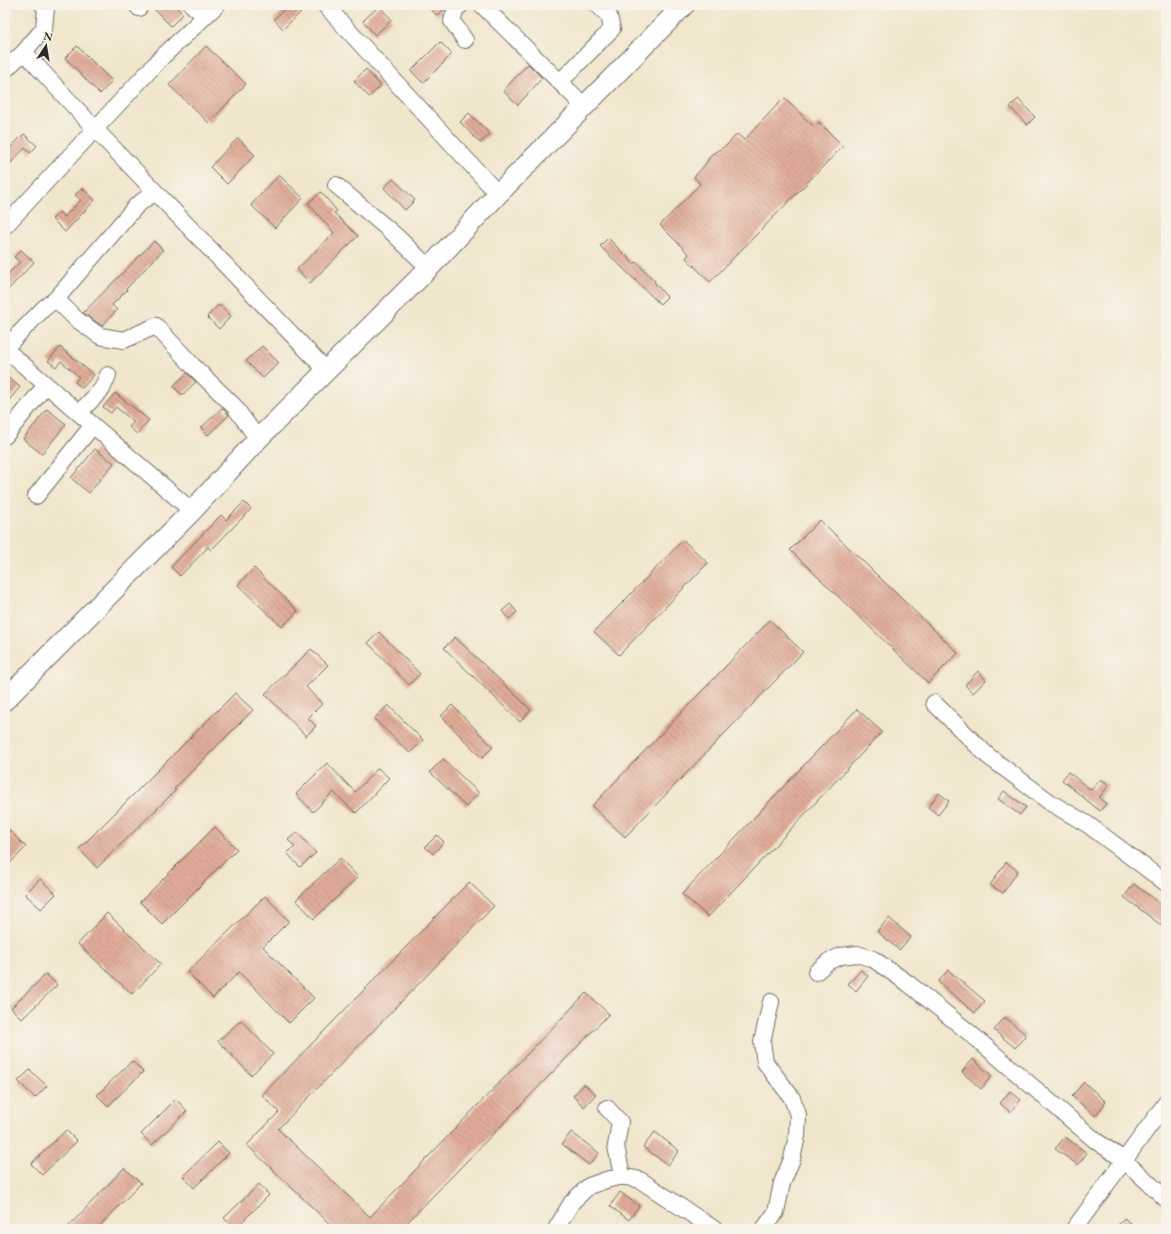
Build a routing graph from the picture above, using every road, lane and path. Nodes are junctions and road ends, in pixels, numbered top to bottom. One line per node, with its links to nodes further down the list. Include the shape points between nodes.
1 (44, 5): 11 (street, via 44,28)
2 (192, 5): 9 (street)
3 (217, 5): 9 (street)
4 (325, 5): 18 (street)
5 (461, 5): 10 (street, via 456,8 452,21)
6 (482, 5): 13 (street)
7 (598, 5): 13 (street, via 609,16 612,29)
8 (684, 5): 14 (main road)
9 (205, 16): 15 (street, via 161,58)
10 (466, 40)
11 (24, 52): 12 (street); 15 (street)
12 (5, 70)
13 (560, 82): 14 (street)
14 (585, 107): 18 (main road)
15 (95, 129): 17 (street); 19 (street)
16 (336, 185): 20 (street)
17 (155, 192): 21 (street, via 137,205); 23 (street)
18 (498, 194): 20 (main road)
19 (5, 226)
20 (429, 268): 23 (main road)
21 (56, 299): 22 (street); 29 (street, via 76,319 100,336 124,340 156,326 234,406)
22 (5, 348): 25 (street)
23 (327, 371): 29 (main road)
24 (108, 375): 26 (street, via 102,389)
25 (46, 385): 26 (street); 28 (street)
26 (79, 413): 27 (street)
27 (92, 425): 30 (street); 31 (street)
28 (5, 436)
29 (258, 439): 31 (main road)
30 (36, 496)
31 (192, 511): 32 (main road)
32 (5, 700)
33 (934, 703): 34 (street, via 988,756 1051,803 1087,824)
34 (1166, 883)
35 (816, 972): 39 (street, via 841,956 856,954 873,959 909,984 1096,1141)
36 (771, 1002): 44 (street, via 762,1042 765,1062 792,1098 798,1115 798,1136 782,1183 776,1212)
37 (1166, 1103): 39 (street)
38 (607, 1108): 40 (street, via 620,1122 616,1146)
39 (1124, 1160): 41 (street); 45 (street)
40 (622, 1176): 42 (street, via 589,1186 572,1202); 43 (street, via 640,1180)
41 (1166, 1199)
42 (556, 1229)
43 (714, 1229)
44 (764, 1229)
45 (1074, 1229)

